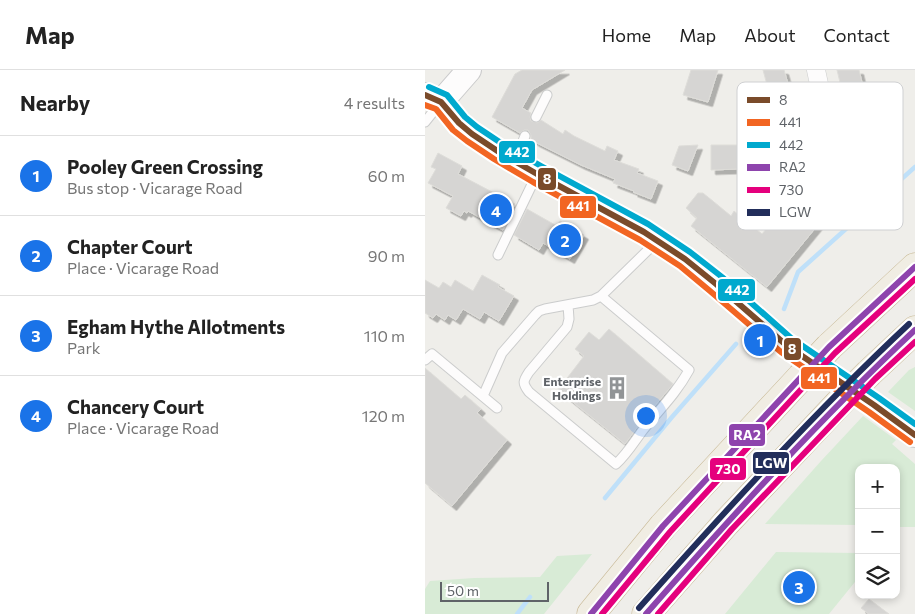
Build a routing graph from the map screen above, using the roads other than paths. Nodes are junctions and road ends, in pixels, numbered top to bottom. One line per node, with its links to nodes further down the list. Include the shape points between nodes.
1 (469, 70): 3 (main road)
2 (547, 95): 4 (lane)
3 (433, 99): 5 (lane); 7 (main road, via 472,134)
4 (536, 117)
5 (425, 122)
6 (525, 136): 7 (lane)
7 (515, 161): 8 (main road)
8 (537, 174): 9 (main road); 10 (lane)
9 (656, 240): 12 (lane); 18 (main road, via 716,284 786,345)
10 (498, 255)
11 (915, 267): 19 (highway, bridge, via 829,347 663,526)
12 (601, 296): 13 (lane); 13 (lane, via 689,370 681,385 616,464 524,386 525,377 567,327)
13 (567, 305): 16 (lane, via 545,309 535,315 502,353)
14 (915, 330): 20 (highway, bridge, via 840,402)
15 (425, 360): 16 (lane, via 432,354)
16 (483, 396): 17 (lane)
17 (497, 408)
18 (915, 435)
19 (591, 614)
20 (646, 614)

